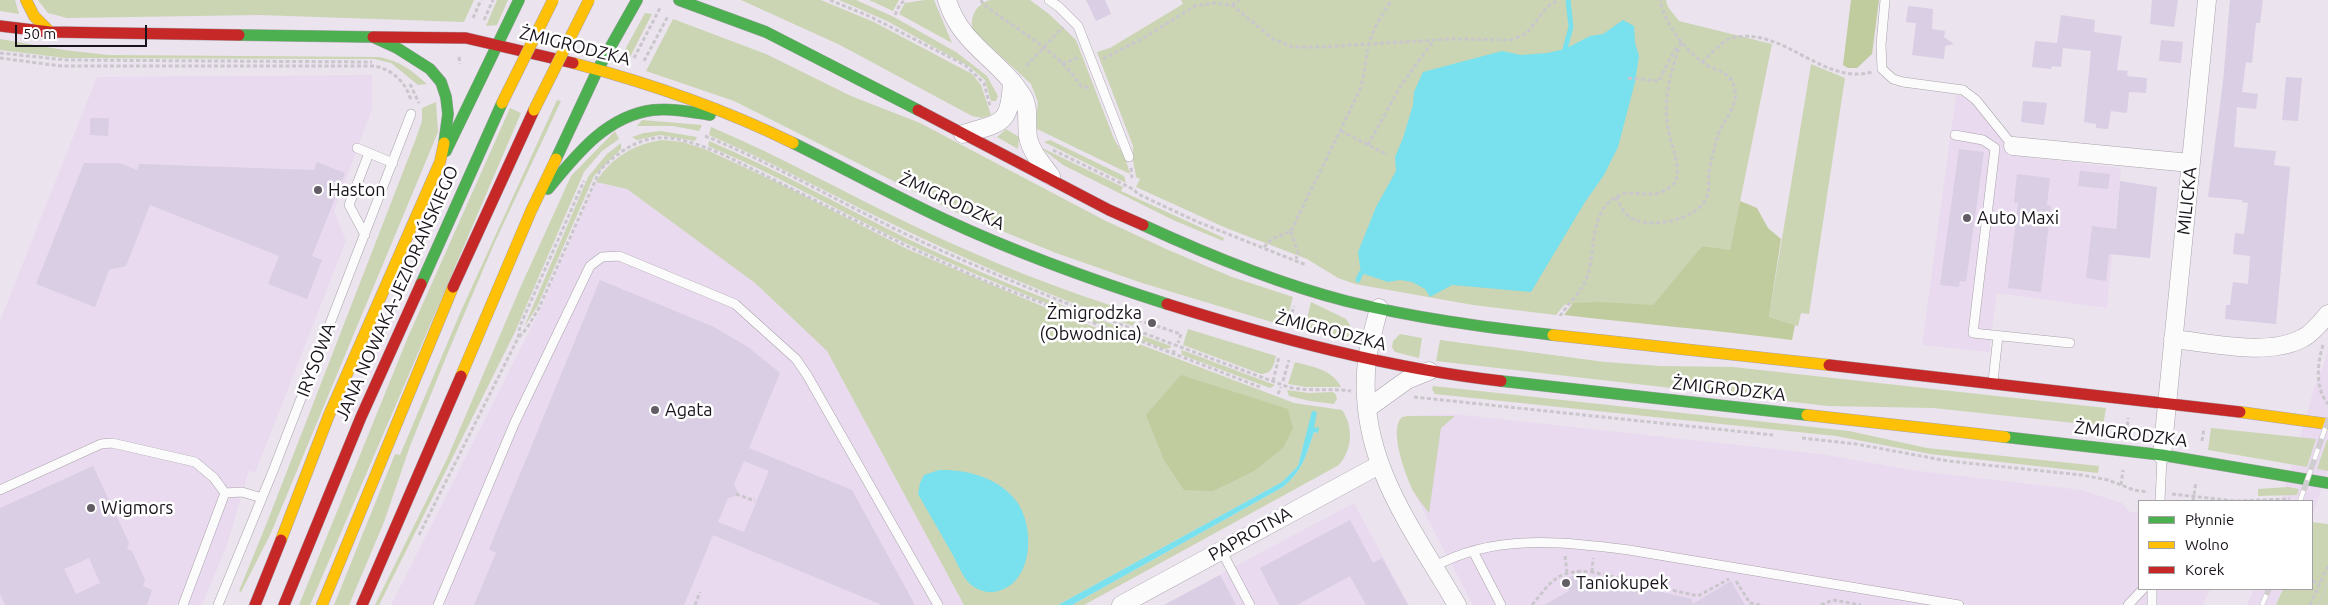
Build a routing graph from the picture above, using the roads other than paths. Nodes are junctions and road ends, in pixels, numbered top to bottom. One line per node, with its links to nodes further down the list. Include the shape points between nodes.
1 (26, 0): 13 (main road, via 34,16)
2 (520, 0): 16 (main road)
3 (553, 0): 59 (main road, JANA NOWAKA-JEZIORAŃSKIEGO, bridge, via 502,103 361,417)
4 (590, 0): 60 (main road, bridge, via 534,110 448,298)
5 (637, 0): 17 (main road)
6 (679, 0): 14 (main road, ŻMIGRODZKA)
7 (1049, 0): 26 (lane, via 1078,26)
8 (1885, 0): 23 (lane, via 1882,69 1893,79 1903,82 1964,90)
9 (2207, 0): 29 (street, MILICKA)
10 (952, 2): 18 (street, via 962,32)
11 (726, 5): 14 (main road)
12 (0, 26): 13 (main road, ŻMIGRODZKA)
13 (50, 32): 15 (main road, ŻMIGRODZKA)
14 (766, 32): 21 (main road, ŻMIGRODZKA)
15 (373, 37): 16 (main road, ŻMIGRODZKA, via 454,37); 27 (main road, ŻMIGRODZKA, via 410,53 435,72 441,81 449,118)
16 (499, 45): 17 (main road, ŻMIGRODZKA); 27 (main road)
17 (598, 69): 20 (main road, ŻMIGRODZKA, via 683,94); 31 (main road)
18 (1012, 81): 21 (street, via 1010,110 1006,117); 30 (street, via 1024,98 1028,138 1037,158)
19 (411, 114): 28 (lane, IRYSOWA)
20 (741, 118): 31 (main road, via 666,109 631,116 597,135 581,149); 38 (main road, ŻMIGRODZKA, via 976,233 1086,276 1188,310)
21 (963, 134): 30 (main road, ŻMIGRODZKA)
22 (1955, 135): 35 (lane, via 1983,140 1995,148 1973,333)
23 (2013, 146): 29 (street)
24 (357, 148): 25 (lane)
25 (369, 153): 28 (lane); 32 (lane, via 349,205)
26 (1129, 157)
27 (440, 162): 58 (main road, via 329,415)
28 (393, 163): 32 (lane, IRYSOWA)
29 (2190, 163): 36 (street, MILICKA)
30 (1056, 183): 33 (main road, ŻMIGRODZKA, via 1224,262 1309,290)
31 (532, 208): 61 (main road)
32 (365, 235): 50 (lane, IRYSOWA)
33 (1379, 308): 38 (street); 40 (main road, ŻMIGRODZKA, via 1516,331)
34 (2325, 317): 36 (street, via 2304,338 2286,344 2253,348)
35 (1998, 336): 37 (lane); 40 (lane)
36 (2173, 339): 41 (street, MILICKA)
37 (2070, 343)
38 (1368, 359): 39 (main road, ŻMIGRODZKA); 42 (street)
39 (1429, 371): 42 (street, via 1407,380); 44 (main road, ŻMIGRODZKA)
40 (1992, 383): 41 (main road, ŻMIGRODZKA)
41 (2166, 402): 43 (main road, ŻMIGRODZKA); 44 (street, MILICKA)
42 (1368, 408): 45 (street, via 1372,444)
43 (2328, 424)
44 (2162, 455): 46 (main road, ŻMIGRODZKA); 49 (lane)
45 (1379, 465): 51 (street, PAPROTNA); 53 (street, via 1400,510)
46 (2328, 483)
47 (0, 490): 48 (lane, via 101,444 112,443 195,462 214,478)
48 (225, 493): 50 (lane, via 242,492); 56 (lane)
49 (2160, 497)
50 (262, 498): 57 (lane, IRYSOWA)
51 (1221, 550): 64 (street, PAPROTNA); 65 (lane)
52 (1473, 551): 53 (lane); 67 (lane); 68 (lane, via 1511,543 1585,544)
53 (1434, 567): 66 (street)
54 (2142, 590): 69 (lane)
55 (2152, 590): 70 (lane)
56 (183, 605)
57 (218, 605)
58 (255, 605)
59 (284, 605)
60 (322, 605)
61 (362, 605)
62 (438, 605): 63 (lane, via 515,422 590,266 602,257 619,256 735,304 796,359)
63 (938, 605)
64 (1121, 605)
65 (1250, 605)
66 (1457, 605)
67 (1501, 605)
68 (1959, 605)
69 (2128, 605)
70 (2152, 605)

